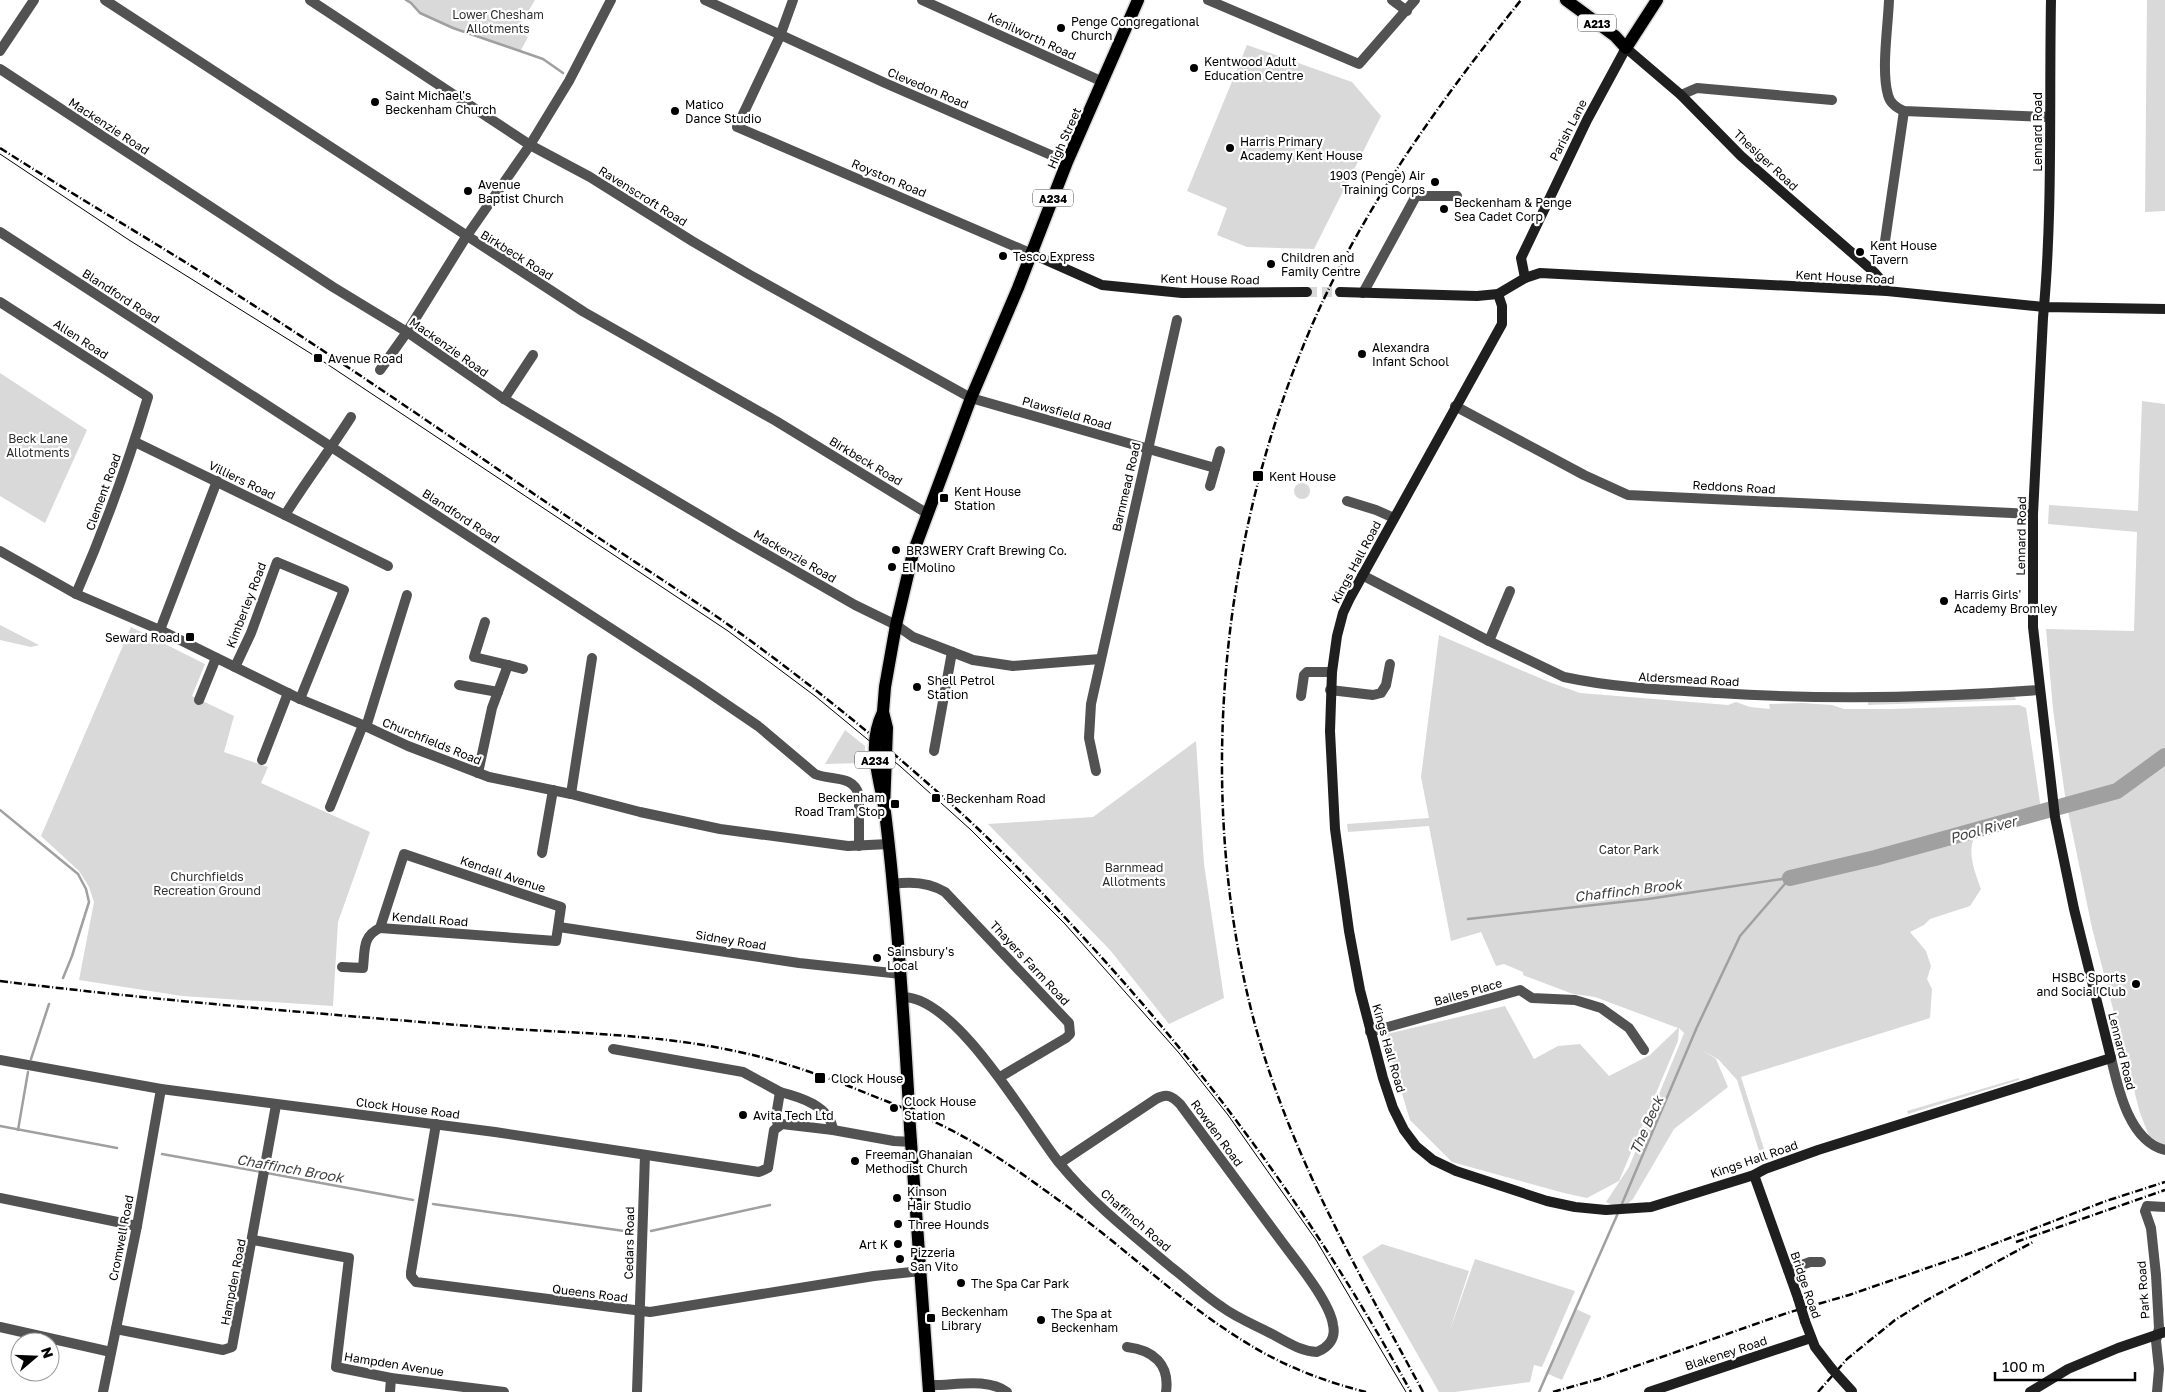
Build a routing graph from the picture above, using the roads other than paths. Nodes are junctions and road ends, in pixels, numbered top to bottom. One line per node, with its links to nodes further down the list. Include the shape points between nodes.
1 (34, 0): 19 (street)
2 (105, 0): 30 (street, Birkbeck Road)
3 (310, 0): 26 (street, Ravenscroft Road)
4 (611, 0): 26 (street, via 569,81)
5 (705, 0): 17 (street, Clevedon Road)
6 (793, 0): 17 (street)
7 (922, 0): 21 (street, Kenilworth Road)
8 (1138, 0): 21 (main road, High Street / A234)
9 (1208, 0): 16 (street, via 1359,64)
10 (1392, 0): 16 (street)
11 (1415, 0): 16 (street)
12 (1566, 0): 18 (main road, A213)
13 (1657, 0): 18 (main road, Parish Lane / A213)
14 (1889, 0): 24 (street, via 1888,96)
15 (2051, 0): 25 (street, Lennard Road)
16 (1407, 11)
17 (780, 36): 27 (street, Clevedon Road); 32 (street, Royston Road, via 737,127)
18 (1626, 48): 22 (street, Thesiger Road); 33 (street, Parish Lane, via 1587,120 1521,258)
19 (0, 52)
20 (0, 70): 43 (street, Mackenzie Road)
21 (1103, 82): 27 (main road, High Street / A234)
22 (1681, 95): 23 (street, via 1697,88); 34 (street, Thesiger Road, via 1742,156 1874,272)
23 (1832, 100)
24 (1901, 109): 25 (street); 31 (street)
25 (2049, 117): 40 (street, Lennard Road, via 2049,213)
26 (530, 145): 30 (street); 47 (street, Ravenscroft Road, via 590,177 750,276)
27 (1067, 162): 32 (main road, High Street / A234)
28 (1456, 196): 37 (street, via 1416,196)
29 (0, 232): 52 (street, Blandford Road)
30 (466, 237): 43 (street); 59 (street, Birkbeck Road, via 584,312 776,421)
31 (1885, 241)
32 (1030, 253): 35 (street, Kent House Road, via 1102,286 1182,293); 47 (main road, High Street / A234)
33 (1525, 278): 34 (street, Kent House Road, via 1540,273); 38 (street)
34 (1886, 291): 40 (street, Kent House Road)
35 (1307, 292)
36 (1340, 292): 37 (street)
37 (1363, 292): 38 (street)
38 (1498, 294): 49 (street, Kings Hall Road, via 1502,324)
39 (0, 302): 46 (street, Allen Road)
40 (2044, 307): 41 (street, Kent House Road); 60 (street, Lennard Road)
41 (2165, 309)
42 (1177, 320): 53 (street, Barnmead Road)
43 (407, 332): 45 (street); 48 (street, Mackenzie Road)
44 (533, 355): 48 (street)
45 (380, 370)
46 (148, 397): 51 (street, Clement Road)
47 (971, 398): 53 (street, Plawsfield Road); 59 (main road, A234)
48 (504, 399): 70 (street, Mackenzie Road, via 735,536)
49 (1456, 406): 60 (street, Reddons Road, via 1628,495); 62 (street, Kings Hall Road)
50 (351, 417): 52 (street, Villiers Road)
51 (135, 442): 56 (street, Villiers Road); 67 (street, Clement Road)
52 (332, 448): 61 (street, Villiers Road); 99 (street, Blandford Road, via 732,707 815,774 849,782 859,795)
53 (1148, 448): 55 (street, Plawsfield Road); 76 (street, Barnmead Road)
54 (1220, 451): 55 (street)
55 (1215, 468): 57 (street)
56 (217, 481): 61 (street, Villiers Road); 71 (street)
57 (1210, 486)
58 (1347, 501): 62 (street)
59 (928, 514): 70 (main road, A234, via 913,553)
60 (2033, 514): 84 (street, Lennard Road, via 2033,627)
61 (285, 515): 64 (street)
62 (1394, 518): 65 (street, Kings Hall Road)
63 (0, 552): 67 (street, Churchfields Road)
64 (388, 566)
65 (1362, 575): 72 (street, Aldersmead Road); 81 (street, Kings Hall Road, via 1343,613)
66 (1510, 591): 72 (street)
67 (76, 594): 71 (street, Churchfields Road)
68 (407, 595): 90 (street)
69 (485, 622): 78 (street, via 474,657)
70 (896, 625): 73 (street, via 913,637); 98 (main road, A234, via 883,712 876,726 875,769)
71 (160, 630): 74 (street, Churchfields Road)
72 (1489, 641): 84 (street, Aldersmead Road, via 1564,677 1625,688 1797,698 1915,697)
73 (952, 652): 76 (street, via 973,660 1013,666); 91 (street)
74 (216, 658): 79 (street, Churchfields Road); 89 (street)
75 (592, 658): 96 (street)
76 (1100, 659): 93 (street, Barnmead Road, via 1091,704 1089,738)
77 (1390, 664): 83 (street, via 1381,693)
78 (508, 665): 80 (street); 85 (street)
79 (235, 667): 86 (street, Churchfields Road); 88 (street, Kimberley Road, via 277,562 344,590)
80 (522, 668)
81 (1332, 672): 83 (street, Kings Hall Road); 87 (street, via 1307,672)
82 (459, 685): 85 (street)
83 (1330, 690): 109 (street, Kings Hall Road, via 1335,829 1348,931)
84 (2039, 690): 112 (street, Lennard Road, via 2055,817)
85 (498, 692): 94 (street)
86 (288, 693): 88 (street, Churchfields Road); 92 (street)
87 (1302, 696)
88 (300, 699): 90 (street, Churchfields Road)
89 (199, 700)
90 (364, 726): 94 (street, Churchfields Road); 97 (street)
91 (934, 751)
92 (262, 760)
93 (1096, 771)
94 (478, 773): 95 (street, Churchfields Road)
95 (554, 790): 96 (street, Churchfields Road); 100 (street)
96 (570, 794): 99 (street, Churchfields Road, via 720,829)
97 (330, 807)
98 (889, 844): 99 (street, Churchfields Road); 102 (main road, A234)
99 (860, 846)
100 (542, 853)
101 (404, 854): 103 (street, Kendall Avenue, via 561,907); 104 (street, Kendall Road)
102 (893, 884): 107 (main road, A234); 114 (street, Thayers Farm Road, via 921,882 945,892 1069,1023 1070,1034 1066,1038)
103 (558, 927): 105 (street, Kendall Avenue); 107 (street, Sidney Road, via 799,963)
104 (380, 928): 105 (street, Kendall Road); 106 (street, via 370,932 367,938 364,968)
105 (556, 941)
106 (342, 967)
107 (901, 974): 108 (main road, A234)
108 (903, 997): 114 (street, Chaffinch Road, via 920,1000 947,1019); 121 (main road, A234, bridge)
109 (1370, 1032): 111 (street, Bailes Place, via 1520,990 1532,998 1575,1000 1601,1008 1629,1028); 125 (street, Kings Hall Road, via 1386,1086 1404,1130 1416,1146 1434,1160 1479,1180 1548,1201 1623,1210 1659,1205)
110 (613, 1049): 116 (street, via 743,1072)
111 (1644, 1050)
112 (2111, 1058): 122 (street, Lennard Road, via 2124,1106 2133,1122 2149,1141); 125 (street, Kings Hall Road, via 1818,1150)
113 (0, 1060): 115 (street, Clock House Road)
114 (1000, 1077): 124 (street, Chaffinch Road)
115 (162, 1089): 117 (street, Clock House Road); 128 (street, Cromwell Road)
116 (780, 1092): 119 (street, Clock House Road, via 776,1116); 120 (street, via 812,1104 827,1115)
117 (276, 1105): 118 (street, Clock House Road); 129 (street, Hampden Road)
118 (436, 1124): 123 (street, Clock House Road); 134 (street, Queens Road, via 411,1272 413,1279 421,1283)
119 (778, 1126): 120 (street, via 786,1124); 123 (street, Clock House Road, via 774,1130 768,1168 763,1172)
120 (833, 1130): 121 (street)
121 (912, 1142): 133 (main road, A234)
122 (2165, 1150)
123 (644, 1155): 134 (street, Cedars Road)
124 (1060, 1163): 131 (street, Rowden Road, via 1156,1098 1173,1097); 131 (street, Chaffinch Road, via 1087,1194 1222,1308 1298,1348 1317,1352 1330,1344 1334,1326 1330,1312)
125 (1754, 1175): 132 (street, Bridge Road)
126 (0, 1198): 128 (street)
127 (2165, 1207): 137 (street, Park Road, via 2147,1206 2145,1211 2151,1228)
128 (137, 1226): 136 (street, Cromwell Road)
129 (253, 1240): 136 (street, Hampden Road, via 234,1343 229,1350); 141 (street, Hampden Avenue, via 349,1258 336,1367)
130 (1821, 1262): 132 (street, via 1810,1262)
131 (1301, 1268)
132 (1788, 1270): 138 (street, Bridge Road, bridge)
133 (921, 1271): 134 (street, Queens Road); 142 (main road, A234)
134 (640, 1312): 148 (street, Cedars Road)
135 (0, 1327): 140 (street)
136 (116, 1329): 140 (street, Cromwell Road)
137 (2161, 1333): 153 (street, via 2068,1369); 154 (street, Park Road, via 2156,1340)
138 (1811, 1338): 144 (street, Bridge Road, bridge, via 1821,1357); 152 (street, Blakeney Road)
139 (1127, 1347): 151 (street, via 1140,1349 1156,1359 1166,1371)
140 (111, 1352): 145 (street, Cromwell Road)
141 (391, 1378): 146 (street); 147 (street, Hampden Avenue)
142 (933, 1388): 143 (street, via 961,1383 987,1385); 149 (street)
143 (1005, 1391): 150 (street)
144 (1853, 1391)
145 (103, 1392)
146 (390, 1392)
147 (504, 1392)
148 (637, 1392)
149 (956, 1392)
150 (988, 1392)
151 (1166, 1392)
152 (1649, 1392)
153 (2030, 1392)
154 (2157, 1392)

